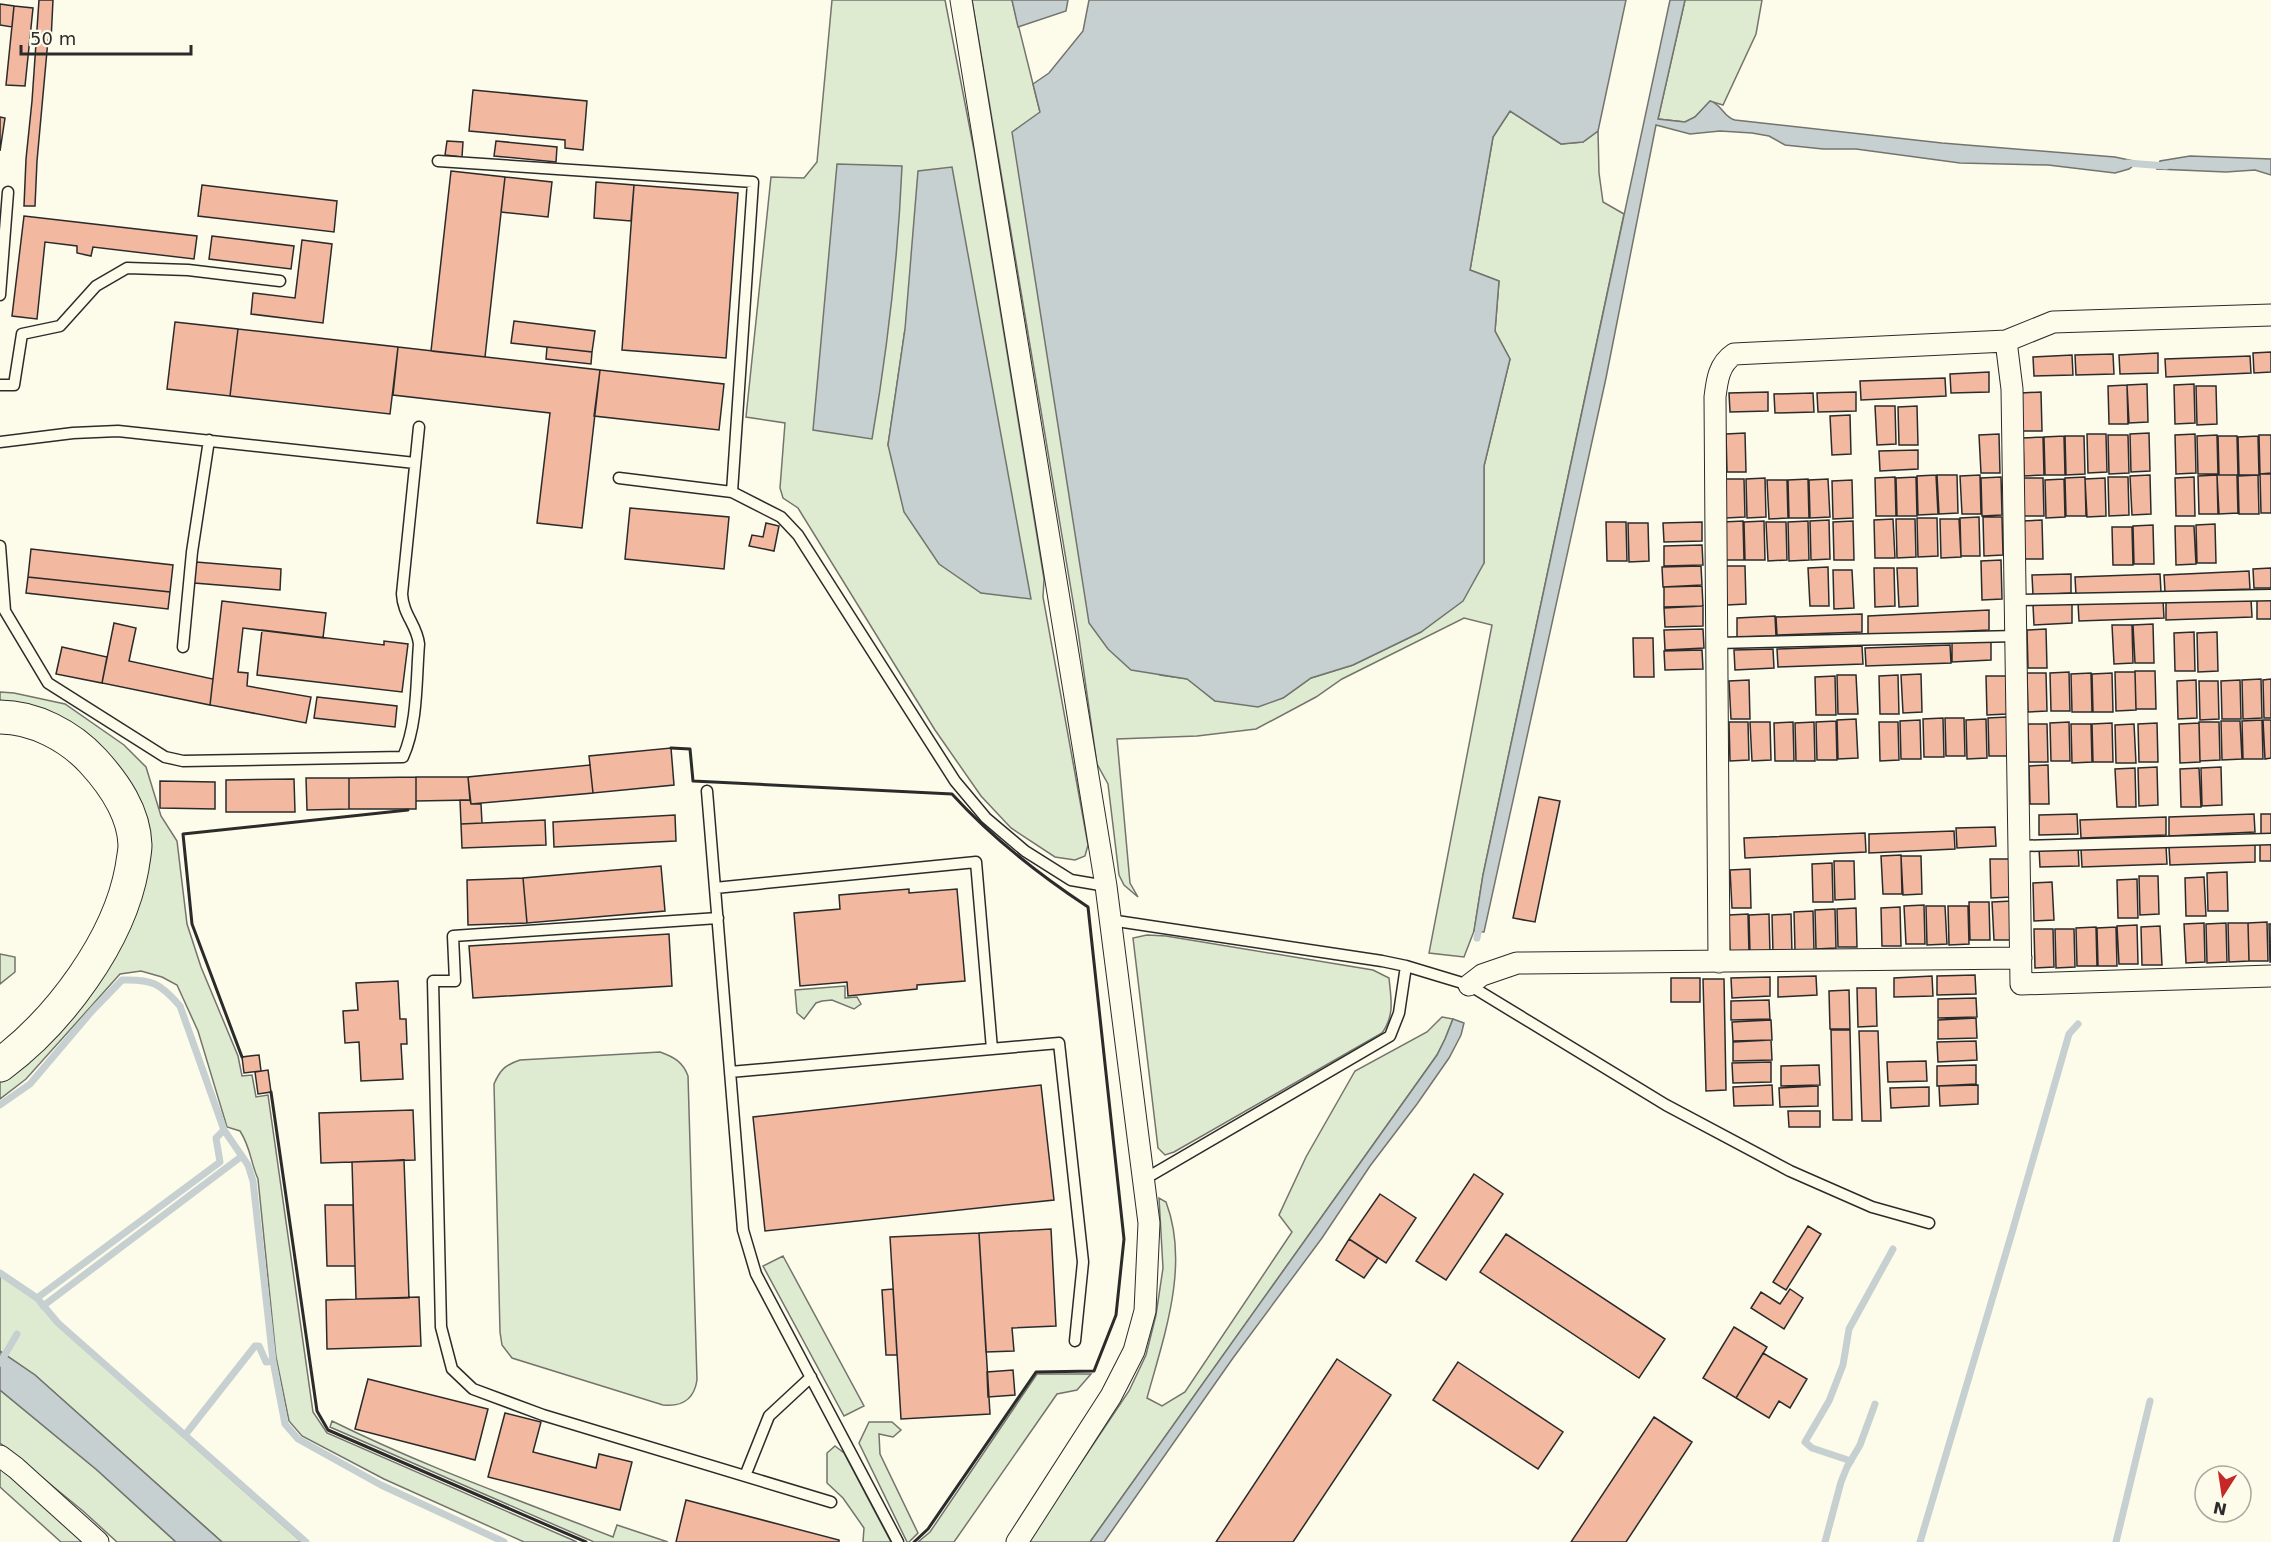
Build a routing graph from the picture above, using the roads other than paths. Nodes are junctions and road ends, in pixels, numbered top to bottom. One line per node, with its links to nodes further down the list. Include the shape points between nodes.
1 (961, 0): 25 (street)
2 (438, 161): 14 (lane, via 753,182)
3 (8, 192): 5 (lane)
4 (280, 281): 8 (lane, via 188,270 127,268 96,286 60,326 22,334 14,386)
5 (0, 295)
6 (2271, 315): 7 (street, via 2053,322)
7 (2006, 342): 17 (street, via 2012,389); 19 (street, via 1734,354 1725,360 1715,397)
8 (0, 385)
9 (419, 427): 12 (lane)
10 (209, 440): 11 (lane, via 118,431); 12 (lane); 20 (lane)
11 (0, 442)
12 (415, 463): 15 (lane, via 402,606 419,644 410,743 403,757 183,761 165,757 48,683 5,611)
13 (618, 478): 14 (lane)
14 (732, 492): 25 (lane, via 782,517 798,535 955,781 986,818 1024,851 1071,880)
15 (0, 546)
16 (2271, 595): 17 (lane)
17 (2016, 600): 18 (street)
18 (2017, 636): 19 (lane); 24 (street)
19 (1717, 643): 30 (street)
20 (183, 647)
21 (0, 717): 35 (highway, via 40,725 66,738 87,755 109,779 129,813 135,846 127,892 92,966 47,1021)
22 (707, 791): 26 (lane)
23 (2271, 839): 24 (lane)
24 (2020, 846): 29 (street)
25 (1106, 885): 28 (street)
26 (715, 888): 27 (lane); 34 (lane, via 976,862)
27 (718, 918): 36 (lane); 42 (lane, via 453,936 454,981 433,981 441,1327 452,1369 473,1389 543,1415)
28 (1110, 920): 31 (lane); 37 (street)
29 (2021, 958): 30 (street); 32 (street, via 2021,984)
30 (1719, 962): 33 (street, via 1517,963 1482,975)
31 (1406, 966): 33 (lane); 37 (lane, via 1400,1013 1390,1036)
32 (2271, 976)
33 (1469, 985): 38 (lane, via 1666,1105 1790,1171 1872,1207)
34 (992, 1049): 36 (lane); 39 (lane, via 1059,1043 1083,1262)
35 (0, 1065)
36 (730, 1072): 40 (lane, via 743,1230 756,1274)
37 (1143, 1180): 46 (street, via 1149,1222 1148,1272 1134,1351 1112,1396)
38 (1929, 1223)
39 (1075, 1341)
40 (811, 1377): 42 (lane, via 770,1416); 45 (lane)
41 (0, 1456): 44 (street)
42 (745, 1476): 43 (lane)
43 (831, 1502)
44 (98, 1542)
45 (898, 1542)
46 (1017, 1542)

